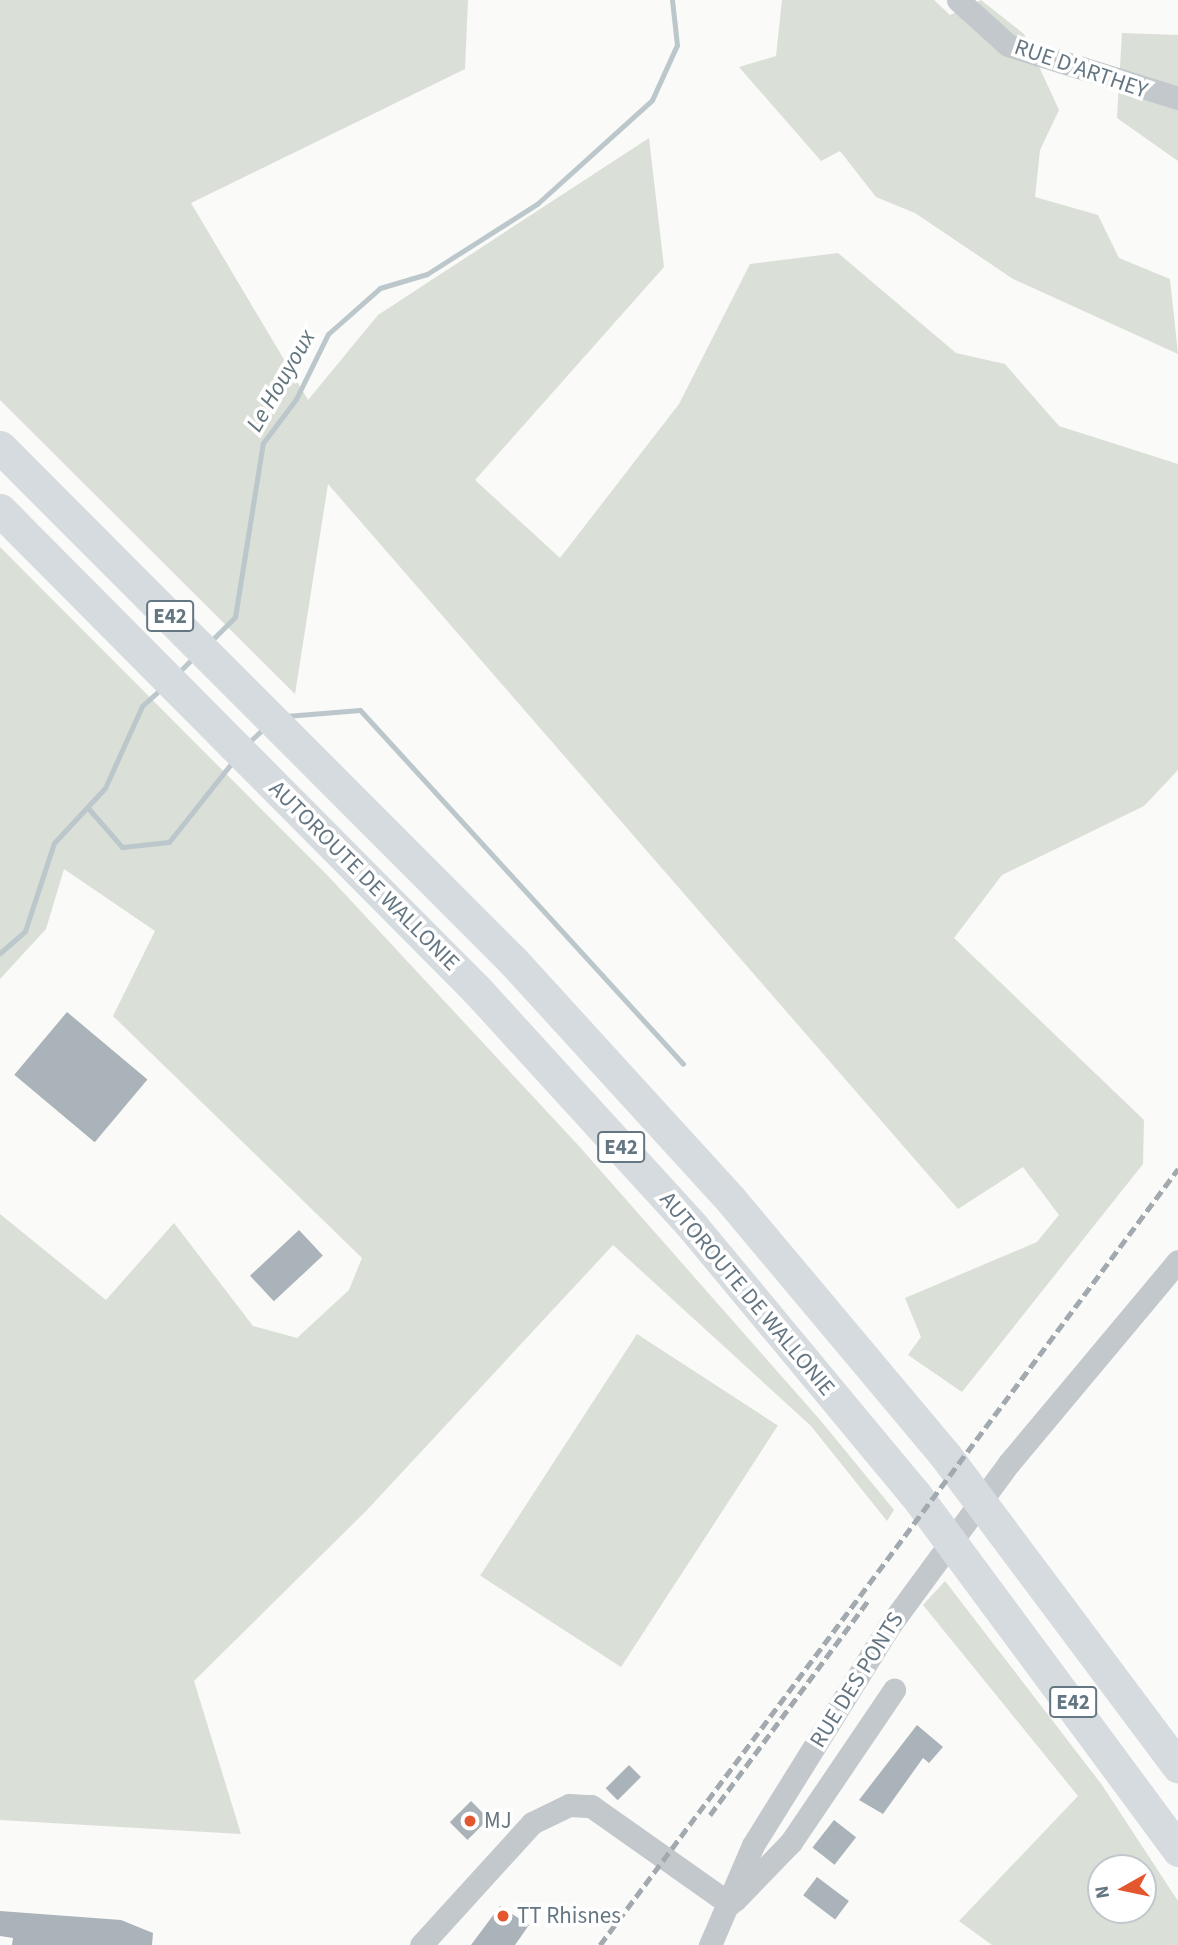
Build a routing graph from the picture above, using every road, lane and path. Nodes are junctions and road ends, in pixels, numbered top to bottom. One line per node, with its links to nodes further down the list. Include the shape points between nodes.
1 (958, 0): 2 (street, RUE D'ARTHEY, via 1008,46)
2 (1178, 98)
3 (0, 447): 7 (highway, AUTOROUTE DE WALLONIE / E42, via 513,961 731,1200 945,1455)
4 (0, 510): 8 (highway, AUTOROUTE DE WALLONIE / E42, via 476,989 693,1227 915,1494)
5 (1178, 1261): 9 (street, RUE DES PONTS, via 1009,1463 890,1625 753,1845)
6 (894, 1690): 9 (street, RUE DES PONTS, via 791,1842)
7 (1178, 1767)
8 (1178, 1850)
9 (730, 1904): 10 (street, via 591,1806 549,1810); 11 (street)
10 (421, 1945)
11 (710, 1945)

